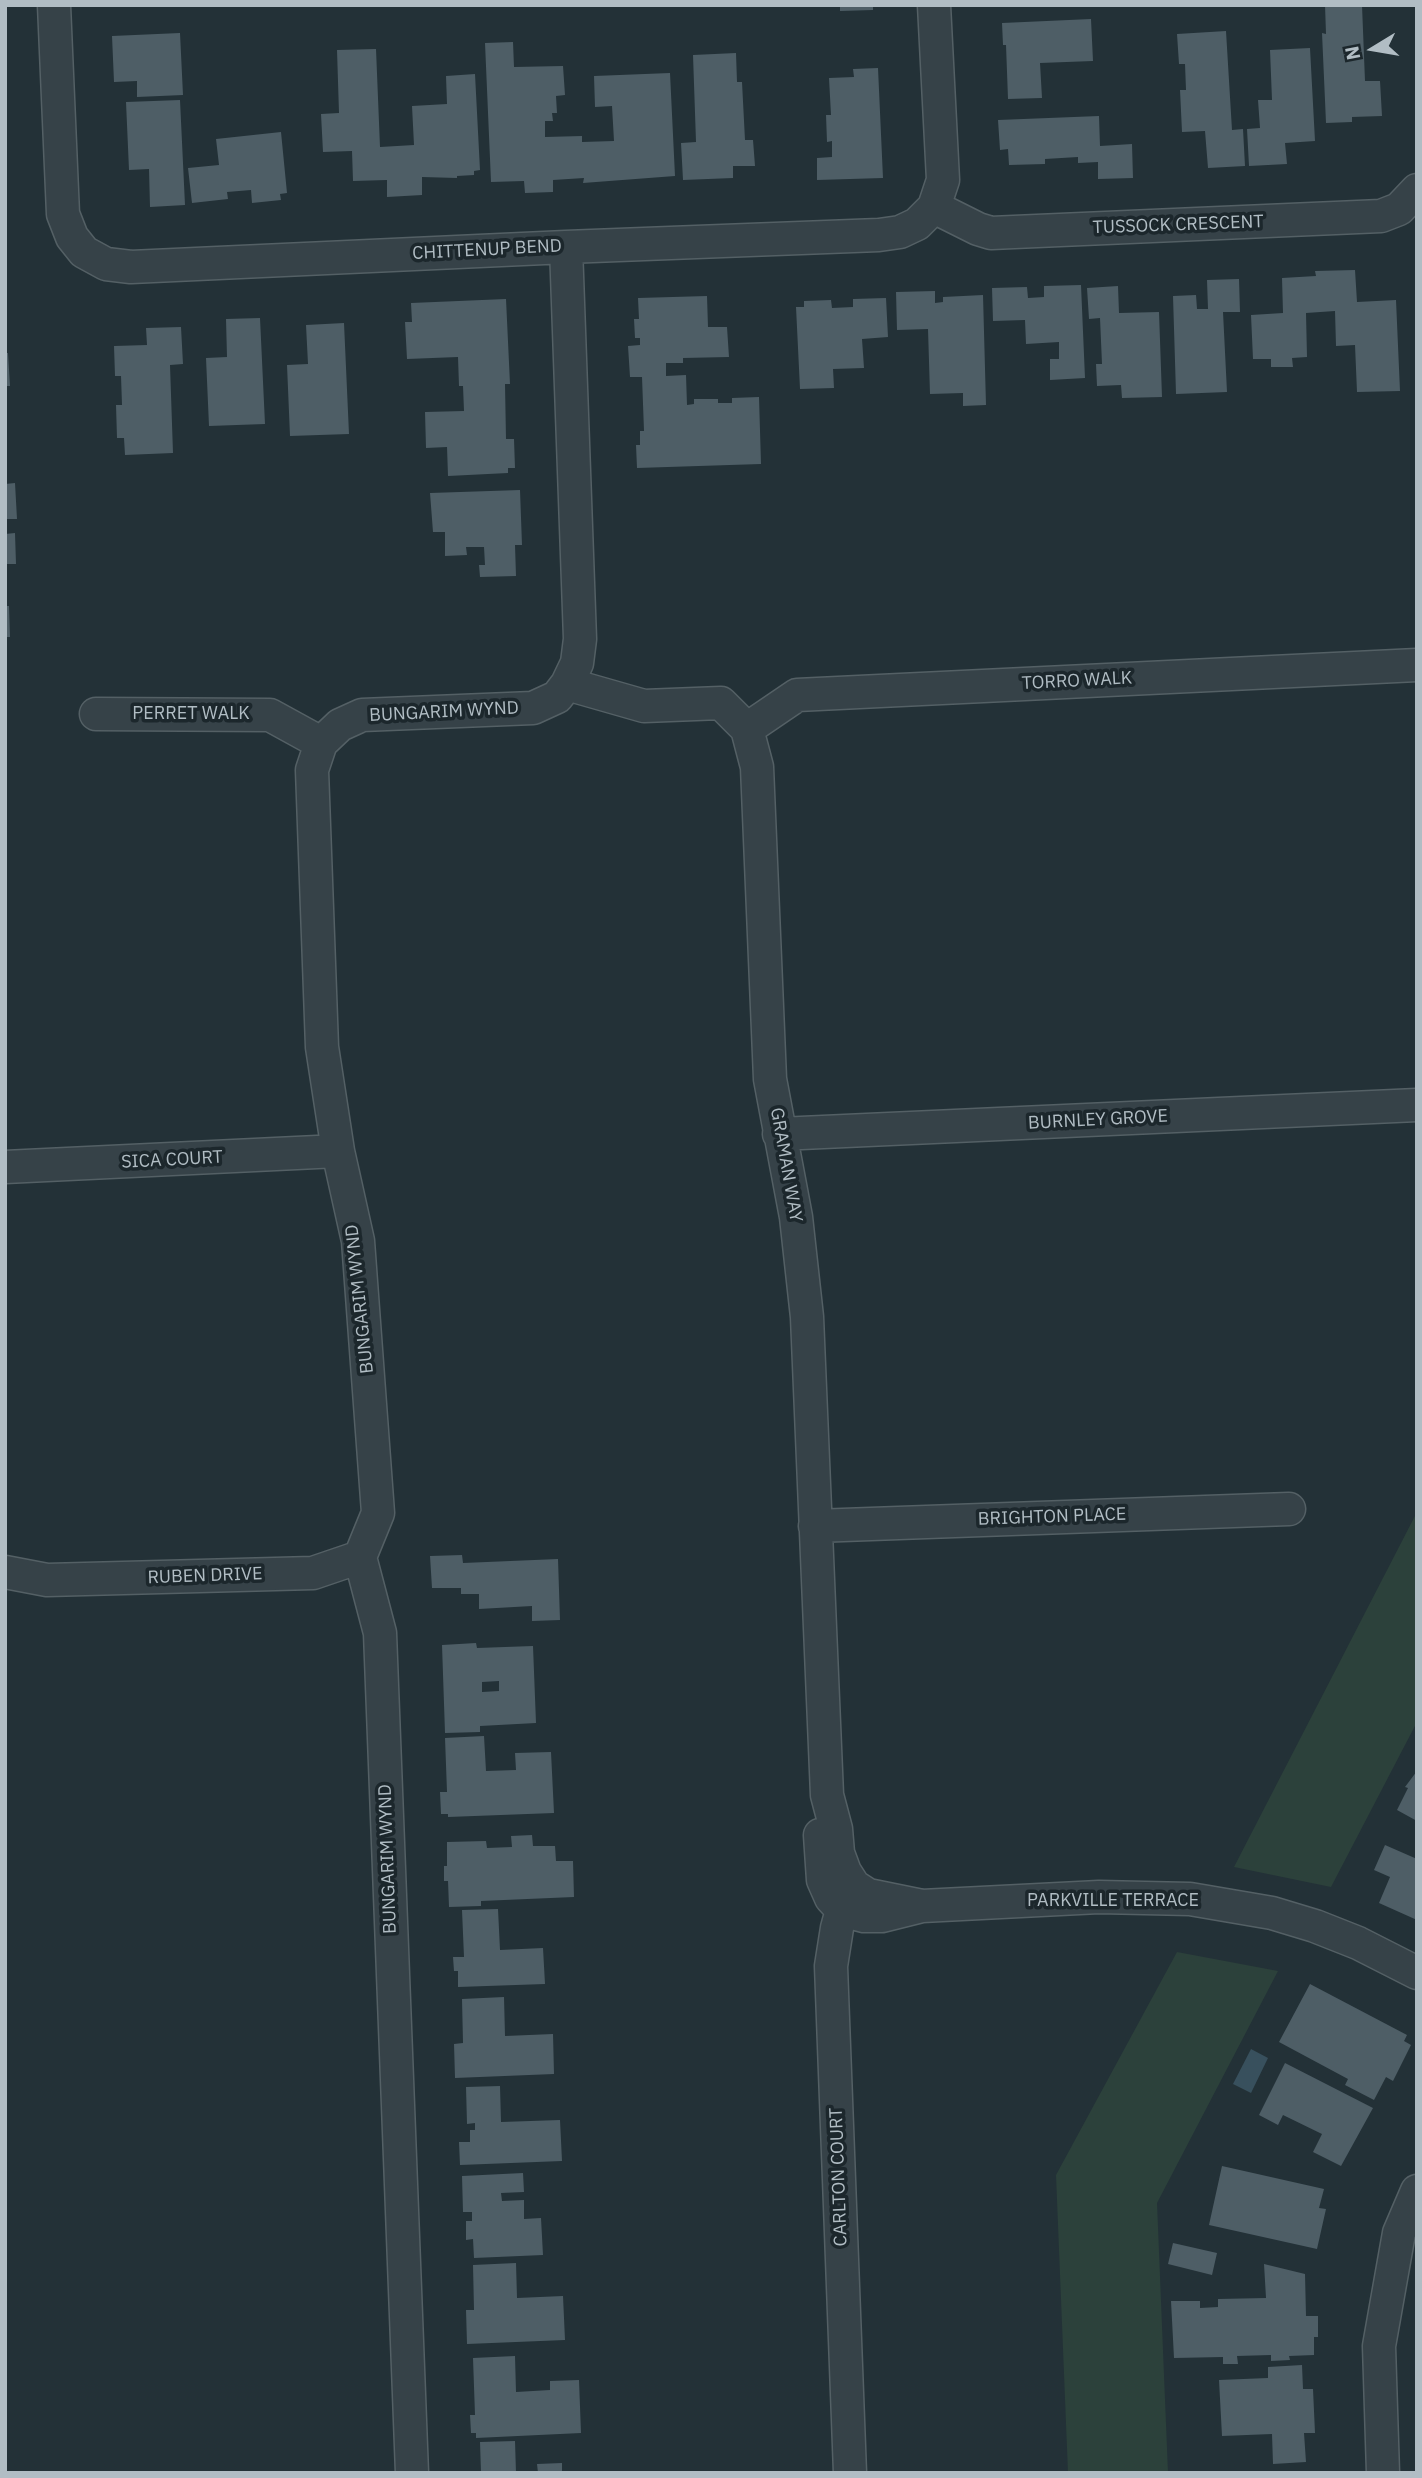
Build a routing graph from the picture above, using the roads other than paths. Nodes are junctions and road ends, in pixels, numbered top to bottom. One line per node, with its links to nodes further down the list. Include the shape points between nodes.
1 (54, 5): 5 (street, CHITTENUP BEND, via 63,214 72,237 84,251 106,264 131,267)
2 (934, 5): 4 (street, via 943,180)
3 (1417, 190): 4 (street, TUSSOCK CRESCENT, via 1399,209 1381,215 991,233)
4 (934, 207): 5 (street, CHITTENUP BEND, via 917,224 879,235)
5 (566, 247): 7 (street, via 580,639 577,663)
6 (1417, 665): 9 (street, TORRO WALK, via 797,695)
7 (567, 684): 9 (street, via 644,706 721,703); 10 (street, BUNGARIM WYND, via 557,696 533,708 362,715 340,725)
8 (96, 714): 10 (street, PERRET WALK, via 270,715)
9 (747, 729): 12 (street, GRAMAN WAY, via 757,767 770,1079)
10 (321, 743): 13 (street, BUNGARIM WYND, via 312,770 322,1047)
11 (1417, 1105): 12 (street, BURNLEY GROVE)
12 (779, 1134): 16 (street, GRAMAN WAY, via 803,1268)
13 (338, 1151): 14 (street, SICA COURT); 17 (street, BUNGARIM WYND, via 358,1241 378,1513)
14 (5, 1167)
15 (1289, 1509): 16 (street, BRIGHTON PLACE)
16 (815, 1526): 21 (street, GRAMAN WAY, via 827,1795)
17 (360, 1557): 19 (street, RUBEN DRIVE, via 313,1573); 24 (street, BUNGARIM WYND, via 380,1633)
18 (5, 1572): 19 (street, RUBEN DRIVE)
19 (47, 1580): 20 (street, RUBEN DRIVE)
20 (5, 1594)
21 (848, 1898): 22 (street, PARKVILLE TERRACE, via 868,1895 922,1906 1099,1898 1232,1904 1315,1926); 25 (street, CARLTON COURT, via 831,1966)
22 (1417, 1973)
23 (1417, 2191): 26 (street, via 1399,2234 1379,2346)
24 (412, 2473)
25 (850, 2473)
26 (1383, 2473)

